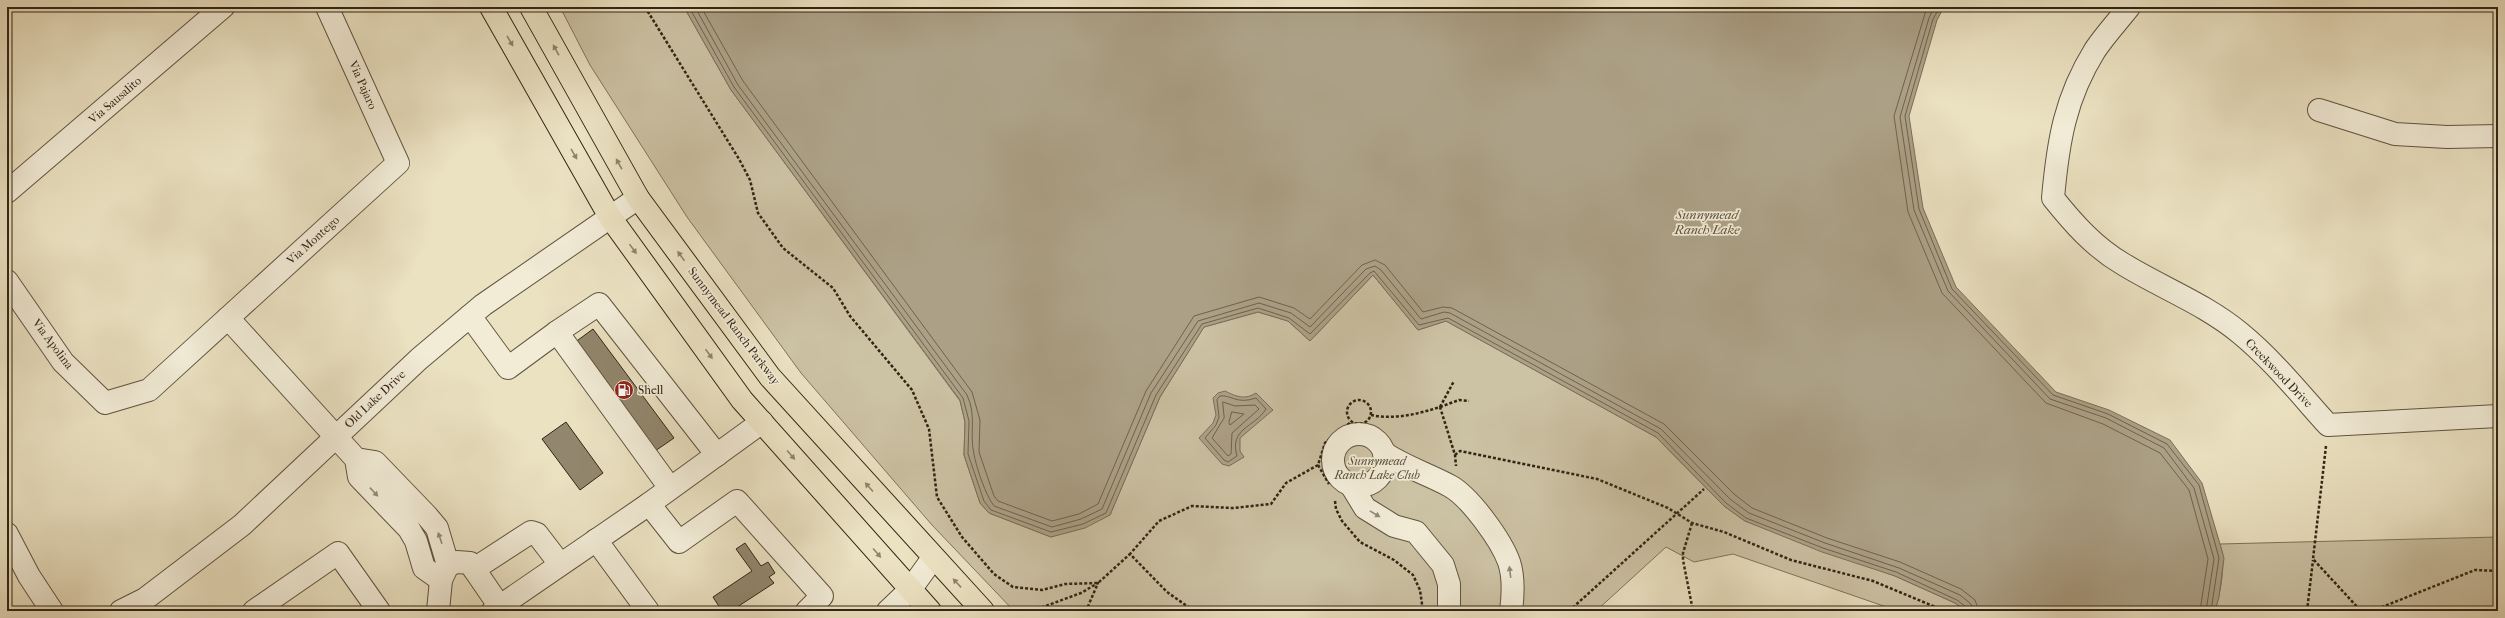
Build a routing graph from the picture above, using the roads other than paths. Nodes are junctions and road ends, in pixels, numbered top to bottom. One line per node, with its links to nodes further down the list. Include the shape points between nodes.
1 (223, 7): 9 (street, Via Sausalito)
2 (327, 7): 8 (street, Via Pajaro)
3 (491, 7): 11 (main road, one-way to 11)
4 (532, 7): 10 (main road, Sunnymead Ranch Parkway, one-way to 4)
5 (2129, 7): 17 (street, Creekwood Drive, via 2096,49 2080,75 2068,106 2058,149 2053,198 2080,232 2122,264 2187,297 2240,333 2280,370 2328,425)
6 (2319, 110): 7 (street, via 2395,134 2447,138)
7 (2498, 136)
8 (398, 163): 14 (street, Via Montego)
9 (7, 192)
10 (638, 198): 11 (street, Old Lake Drive); 27 (main road, Sunnymead Ranch Parkway, one-way to 10, via 770,377)
11 (610, 217): 13 (street, Old Lake Drive); 18 (main road, one-way to 18, via 738,394)
12 (7, 281): 16 (street, Via Apolina, via 63,362)
13 (470, 316): 15 (street, via 508,368); 19 (street, Old Lake Drive, via 419,358)
14 (228, 318): 16 (street, Via Montego, via 149,390); 19 (street)
15 (557, 332): 21 (street, via 599,304); 22 (street)
16 (104, 403)
17 (2498, 416)
18 (762, 422): 21 (street); 31 (main road, one-way to 31)
19 (334, 438): 30 (street, via 356,459 360,477 409,529 416,541 424,568); 33 (street, Old Lake Drive, via 242,525 145,599)
20 (1384, 453): 23 (street, via 1383,469 1374,482); 23 (street, via 1377,442 1366,435 1357,434 1341,442 1333,457 1333,466 1343,481); 44 (street, one-way to 20, via 1513,594 1510,563 1481,515 1451,486 1398,463)
21 (716, 455): 22 (street)
22 (670, 488): 24 (street)
23 (1339, 490): 43 (street, one-way to 43, via 1394,526 1416,532 1443,565 1449,584)
24 (648, 504): 26 (street); 39 (street, via 679,542 738,501 822,596)
25 (7, 534): 34 (street, via 28,576)
26 (596, 540): 28 (street); 38 (street)
27 (933, 558): 31 (street); 42 (main road, Sunnymead Ranch Parkway, one-way to 27)
28 (560, 564): 29 (street, via 537,534 531,532); 32 (street)
29 (474, 569): 30 (street, via 470,563 464,562); 32 (street)
30 (444, 572): 37 (street)
31 (910, 590): 40 (street); 41 (main road)
32 (496, 609)
33 (125, 610)
34 (52, 611)
35 (254, 611): 36 (street, via 338,552)
36 (379, 611)
37 (438, 611)
38 (648, 611)
39 (807, 611)
40 (888, 611)
41 (930, 611)
42 (983, 611)
43 (1449, 611)
44 (1511, 611)

